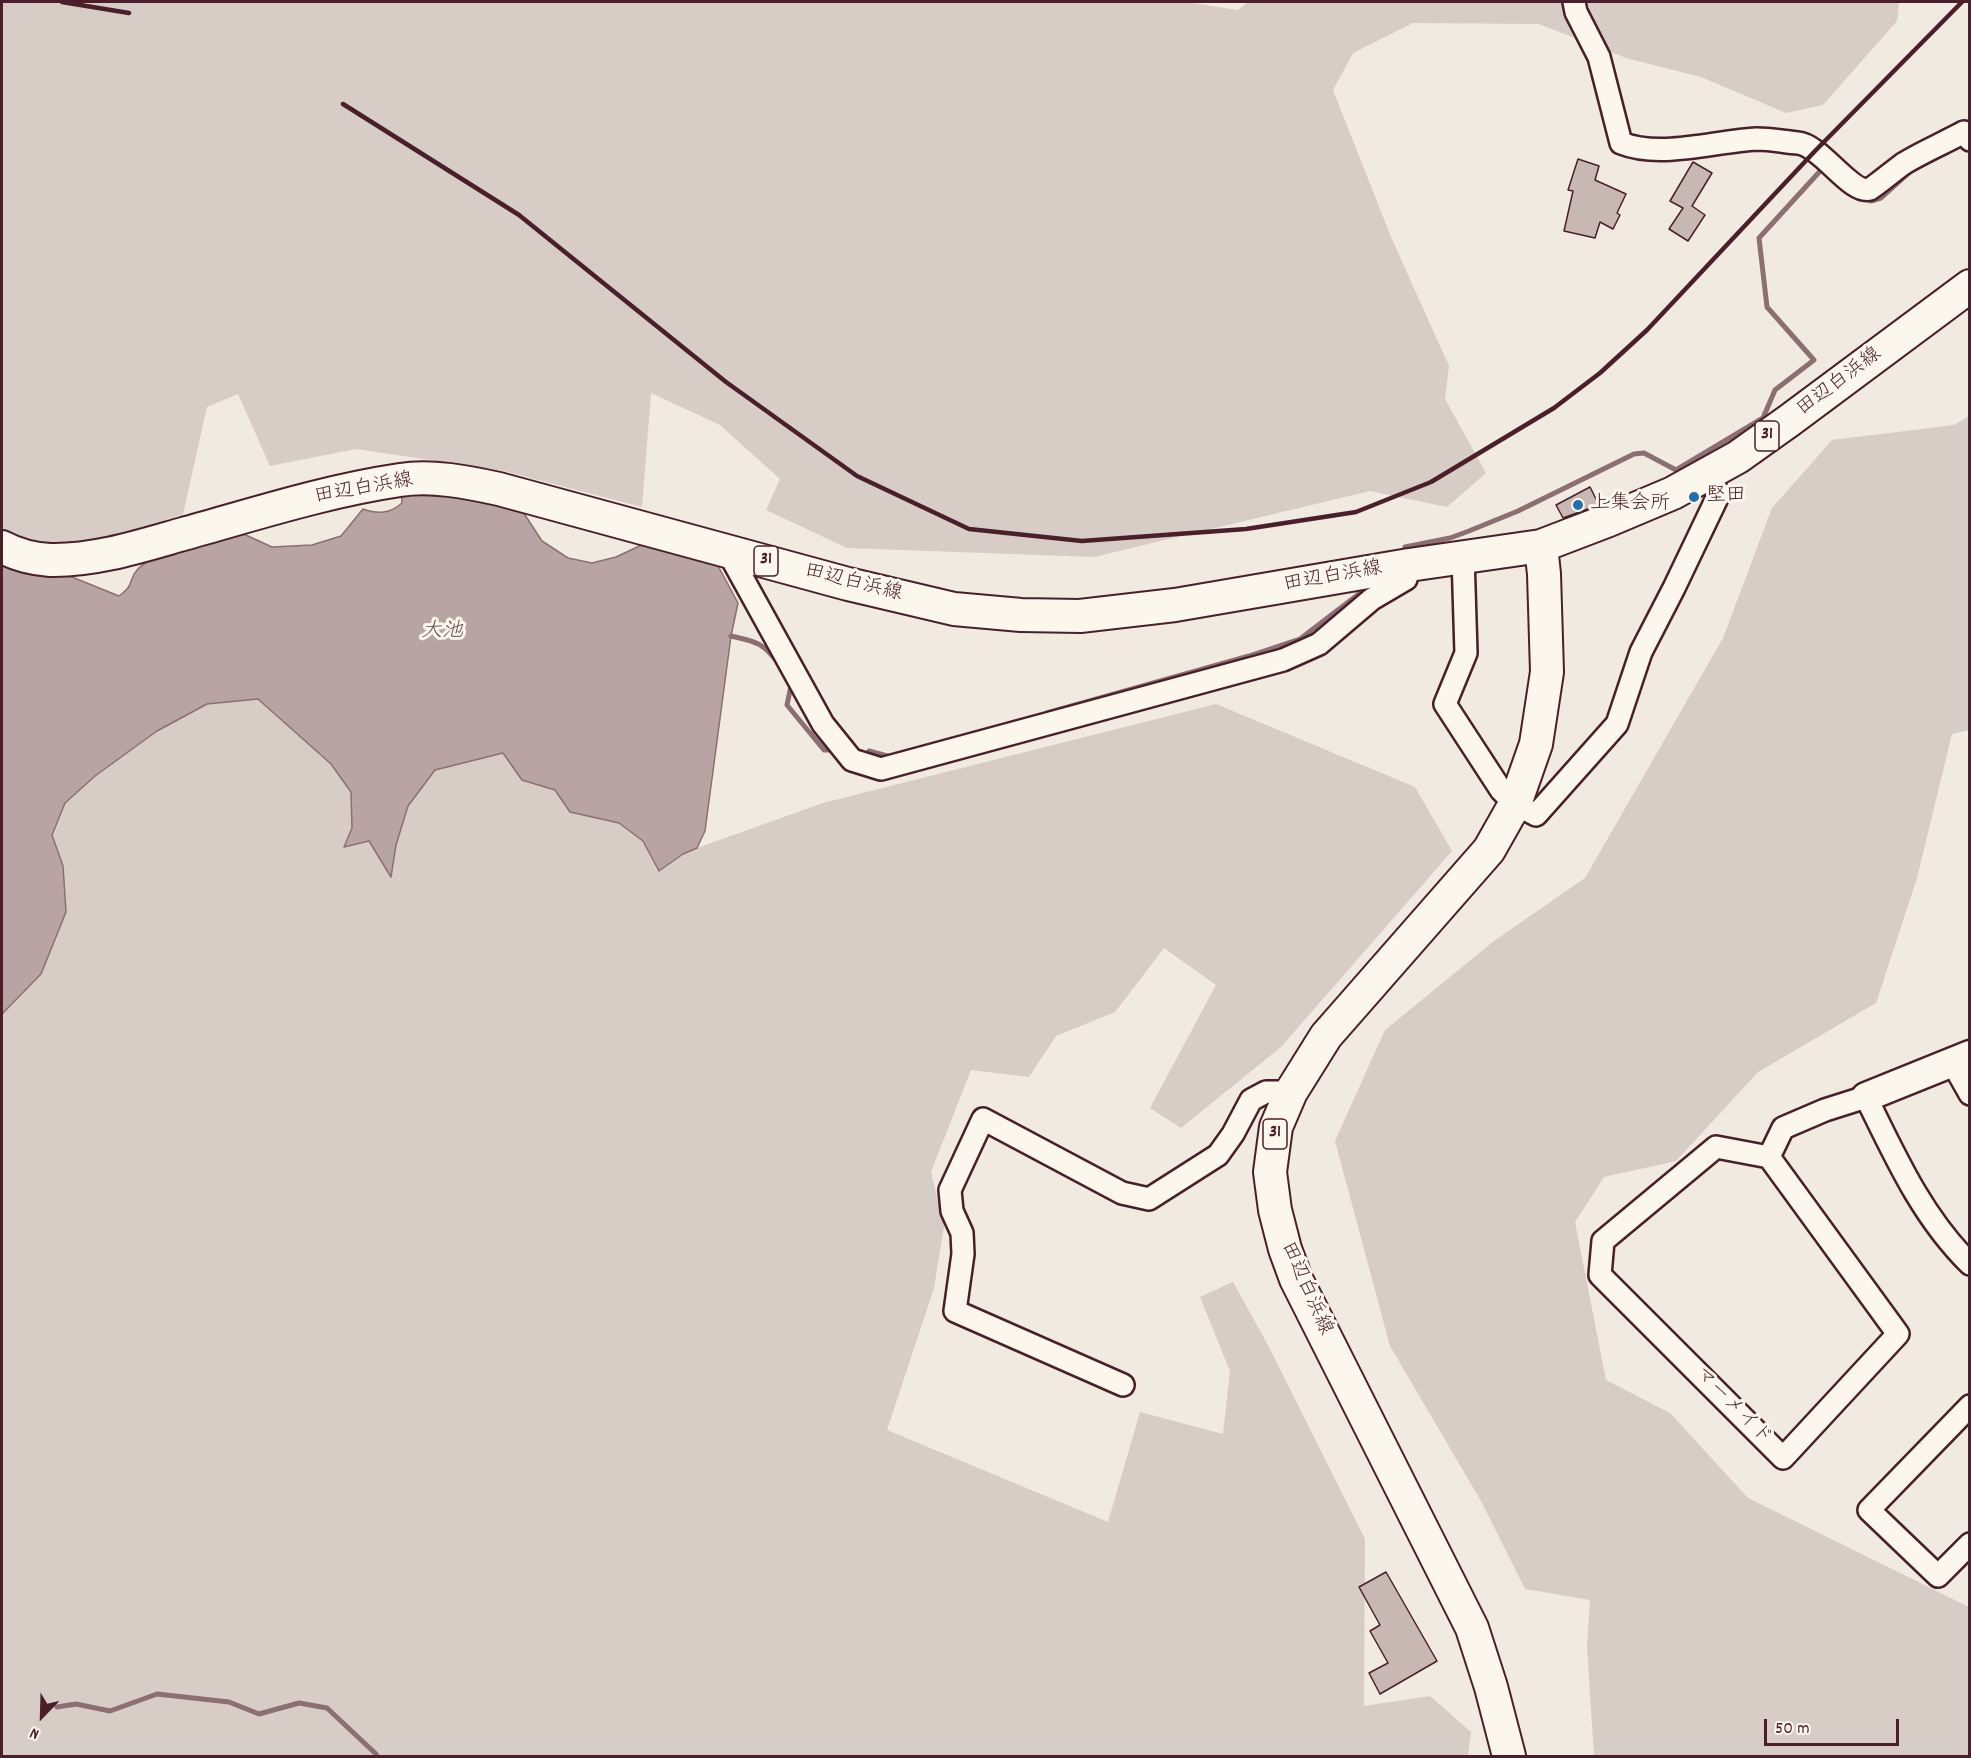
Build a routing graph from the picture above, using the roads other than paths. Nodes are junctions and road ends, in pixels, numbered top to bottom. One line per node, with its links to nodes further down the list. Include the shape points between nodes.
1 (1574, 2): 2 (street, via 1599,57 1621,143 1633,148 1648,150 1758,139 1805,143 1843,177 1862,189 1870,189 1905,163 1964,132)
2 (1968, 139)
3 (1970, 286): 4 (main road, 田辺白浜線 / 31, via 1790,420)
4 (1711, 473): 5 (main road, 田辺白浜線 / 31, via 1652,502); 10 (street, via 1718,496 1641,652 1617,724 1536,815)
5 (1541, 546): 8 (main road, 田辺白浜線 / 31); 10 (main road, 田辺白浜線 / 31, via 1547,672 1536,744)
6 (2, 547): 7 (main road, 田辺白浜線 / 31, via 48,560 88,556 134,548 340,490 403,480 456,480)
7 (730, 551): 9 (main road, 田辺白浜線 / 31, via 954,609 1021,615 1080,616 1175,605); 9 (street, via 823,724 852,760 881,769 1283,660 1319,644 1372,599 1406,579)
8 (1463, 556): 9 (main road, 田辺白浜線 / 31); 10 (street, via 1466,653 1445,704 1501,790)
9 (1409, 565)
10 (1515, 804): 12 (main road, 田辺白浜線 / 31, via 1489,850 1326,1036)
11 (1961, 1058): 13 (street); 14 (street)
12 (1291, 1092): 17 (street, via 1266,1092 1251,1100 1218,1155 1149,1199 1122,1193 983,1119 950,1190 952,1211 962,1233 963,1254 955,1311); 20 (main road, 田辺白浜線 / 31, via 1276,1127 1270,1172 1285,1249 1296,1279 1472,1629)
13 (1970, 1094)
14 (1866, 1097): 15 (street, via 1783,1128); 16 (street, via 1924,1209)
15 (1769, 1157): 15 (street, マーメイド, via 1716,1147 1603,1241 1600,1275 1783,1458 1898,1334)
16 (1970, 1264)
17 (1123, 1385)
18 (1970, 1406): 19 (street, via 1869,1510 1938,1576)
19 (1970, 1544)
20 (1509, 1756)

